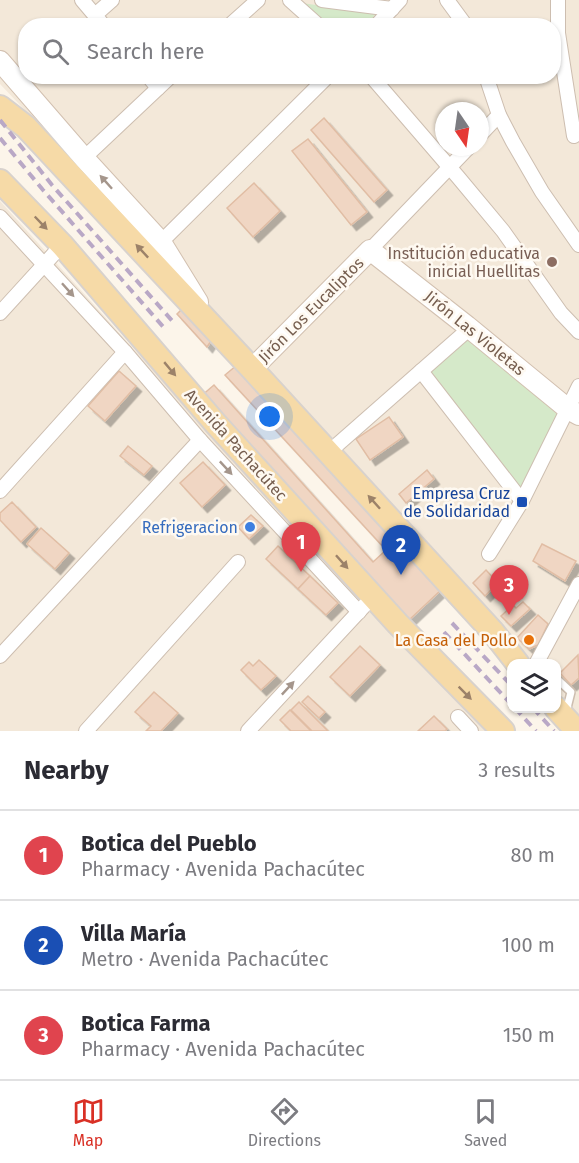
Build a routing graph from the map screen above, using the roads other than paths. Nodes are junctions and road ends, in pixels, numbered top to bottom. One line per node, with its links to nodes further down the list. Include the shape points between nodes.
1 (82, 0): 9 (street)
2 (112, 0): 10 (street)
3 (258, 0): 11 (street)
4 (290, 0): 12 (street)
5 (322, 0): 8 (street)
6 (447, 0): 14 (street)
7 (558, 0): 15 (street)
8 (396, 4): 13 (street)
9 (98, 18)
10 (101, 18)
11 (238, 18)
12 (311, 18)
13 (383, 18)
14 (460, 18)
15 (558, 18)
16 (561, 52): 29 (street)
17 (0, 62): 18 (street)
18 (18, 83)
19 (19, 84): 31 (street)
20 (155, 84): 25 (street)
21 (162, 84): 25 (street)
22 (320, 84): 35 (street)
23 (378, 84): 32 (street)
24 (489, 84): 27 (street)
25 (158, 88): 31 (street)
26 (0, 107): 42 (main road, one-way to 26, via 26,127)
27 (499, 115): 28 (street); 37 (street, via 542,192)
28 (489, 126)
29 (574, 136)
30 (460, 156): 32 (street, Jirón Los Eucaliptos)
31 (84, 158): 35 (street, one-way to 31)
32 (449, 167): 38 (street, Jirón Los Eucaliptos); 43 (street)
33 (0, 181): 36 (main road, Avenida Pachacútec, one-way to 36)
34 (0, 217): 39 (street, Avenida Pachacútec)
35 (161, 242): 42 (street)
36 (62, 245): 39 (street); 56 (main road, Avenida Pachacútec, one-way to 56)
37 (579, 245)
38 (370, 250): 41 (street, Jirón Las Violetas); 45 (street, Jirón Los Eucaliptos)
39 (45, 264): 40 (street); 44 (street, Avenida Pachacútec, one-way to 44)
40 (0, 313)
41 (470, 328): 46 (street); 48 (street, Jirón Las Violetas)
42 (216, 330): 45 (main road)
43 (579, 332)
44 (125, 352): 49 (street, Avenida Pachacútec); 51 (street)
45 (252, 369): 50 (main road)
46 (421, 371): 50 (street); 52 (street)
47 (579, 386): 48 (street)
48 (573, 412): 52 (street)
49 (200, 440): 56 (street, Avenida Pachacútec, one-way to 56); 57 (street)
50 (329, 452): 58 (main road, one-way to 50)
51 (0, 490)
52 (522, 501): 53 (street)
53 (489, 554)
54 (238, 562): 63 (street)
55 (579, 584): 59 (street)
56 (366, 604): 64 (street, one-way to 56); 66 (main road, Avenida Pachacútec, one-way to 66, via 398,624)
57 (0, 656)
58 (515, 659)
59 (538, 659)
60 (561, 683): 62 (lane, via 571,692)
61 (458, 717): 65 (street)
62 (566, 719)
63 (86, 731)
64 (248, 731)
65 (471, 731)
66 (503, 731)

